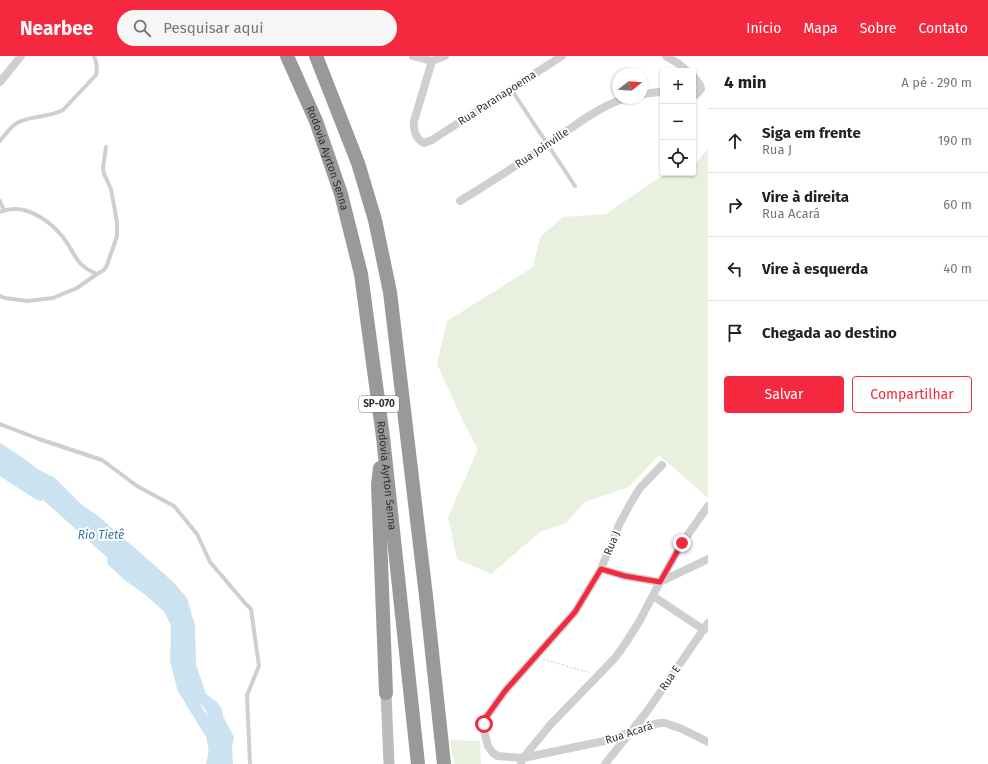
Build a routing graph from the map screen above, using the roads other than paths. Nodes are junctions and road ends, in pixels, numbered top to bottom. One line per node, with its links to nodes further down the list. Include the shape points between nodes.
1 (21, 56): 12 (street)
2 (94, 56): 18 (lane, via 96,75 62,110 56,114 24,120 9,130)
3 (287, 56): 28 (highway, Rodovia Ayrton Senna / SP-070, via 316,121 353,238 361,274)
4 (316, 56): 43 (highway, SP-070, via 358,163 375,220 390,292)
5 (413, 56): 9 (street)
6 (445, 56): 9 (street)
7 (666, 56): 10 (street)
8 (559, 57): 13 (street, Rua Paranapoema)
9 (432, 58): 13 (street, Rua Paranapoema, via 413,126 424,144)
10 (684, 68)
11 (696, 79): 16 (street, via 701,90)
12 (0, 82)
13 (511, 89): 19 (lane)
14 (660, 92): 15 (street)
15 (648, 93)
16 (696, 94)
17 (612, 104): 19 (street, Rua Joinville)
18 (0, 141)
19 (548, 145): 21 (lane); 23 (street, Rua Joinville)
20 (106, 146): 25 (lane, via 103,168 111,189 117,236 107,265)
21 (575, 186)
22 (0, 201): 24 (lane)
23 (460, 202)
24 (2, 211): 25 (lane, via 32,212 43,219 53,226 80,264)
25 (97, 274): 26 (lane, via 76,288 53,298 27,301)
26 (0, 296)
27 (0, 424): 41 (lane, via 102,460 137,486 174,506 197,534 210,562 251,609 259,666 247,695)
28 (383, 437): 36 (highway, via 378,485); 42 (highway, Rodovia Ayrton Senna / SP-070)
29 (662, 465): 32 (street, Rua J, via 640,488 630,504)
30 (708, 506): 33 (street, via 682,543)
31 (708, 559): 33 (street)
32 (601, 569): 33 (street); 40 (street, Rua J, via 575,612 505,691 487,716 484,731 493,753)
33 (660, 582): 34 (street)
34 (653, 596): 35 (street); 40 (street, via 640,622 614,658 551,724)
35 (706, 627): 37 (street, Rua E)
36 (386, 693): 39 (street)
37 (630, 732): 38 (street, Rua Acará, via 653,724 666,723); 40 (street, Rua Acará, via 609,740); 44 (street, Rua E)
38 (708, 742)
39 (390, 761)
40 (522, 761)
41 (250, 764)
42 (418, 764)
43 (444, 764)
44 (605, 764)

